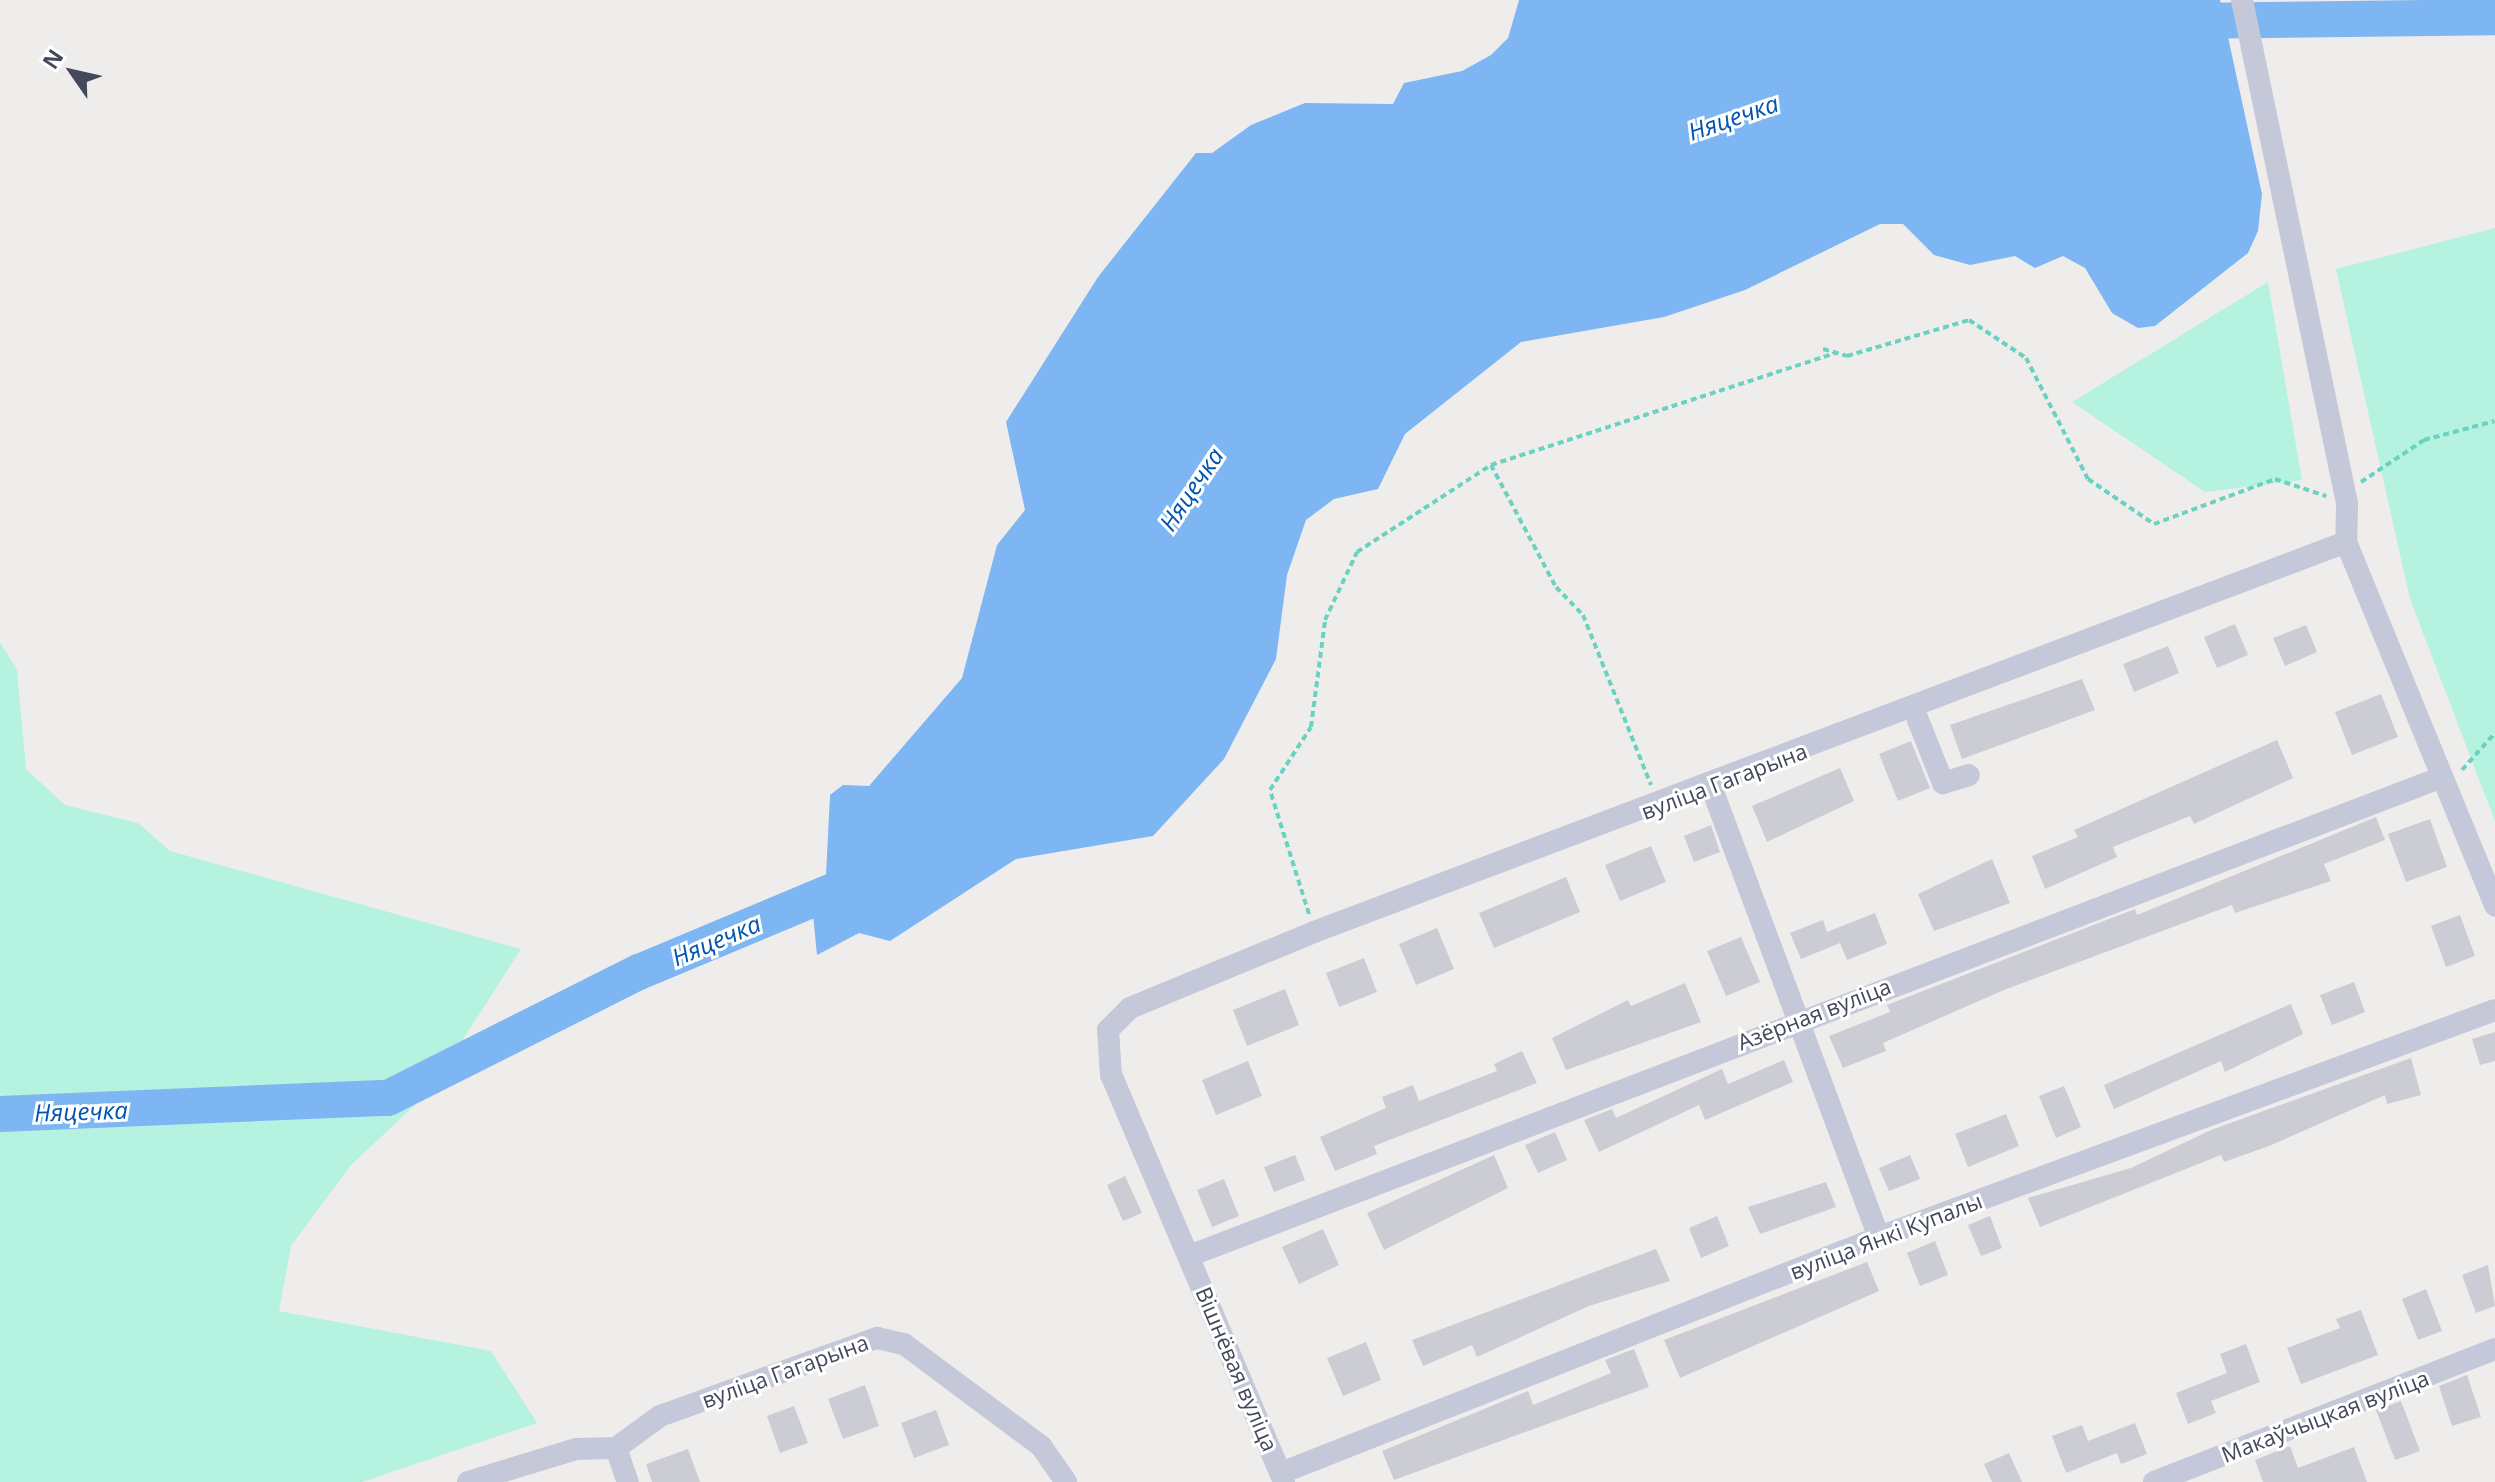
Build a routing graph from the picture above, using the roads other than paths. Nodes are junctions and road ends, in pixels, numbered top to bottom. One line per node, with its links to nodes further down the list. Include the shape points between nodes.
1 (2242, 1): 2 (street, via 2345,494)
2 (2346, 542): 3 (street, вуліца Гагарына); 5 (street)
3 (1914, 710): 4 (street, via 1943,783); 6 (street, вуліца Гагарына)
4 (1969, 775)
5 (2442, 777): 7 (street); 9 (street, Азёрная вуліца)
6 (1711, 786): 9 (street); 10 (street, вуліца Гагарына, via 1314,932 1130,1008)
7 (2495, 906)
8 (2495, 1010): 11 (street, вуліца Янкі Купалы)
9 (1799, 1019): 11 (street); 12 (street, Азёрная вуліца)
10 (1108, 1030): 12 (street, Вішнёвая вуліца, via 1111,1075)
11 (1879, 1237): 15 (street, вуліца Янкі Купалы)
12 (1189, 1256): 15 (street, Вішнёвая вуліца)
13 (2495, 1349): 19 (street, Макаўчыцкая вуліца)
14 (616, 1448): 16 (street, via 576,1449); 17 (street); 18 (street, вуліца Гагарына, via 660,1416 877,1338 904,1344 1041,1446)
15 (1282, 1478)
16 (468, 1482)
17 (628, 1482)
18 (1066, 1482)
19 (2154, 1482)

